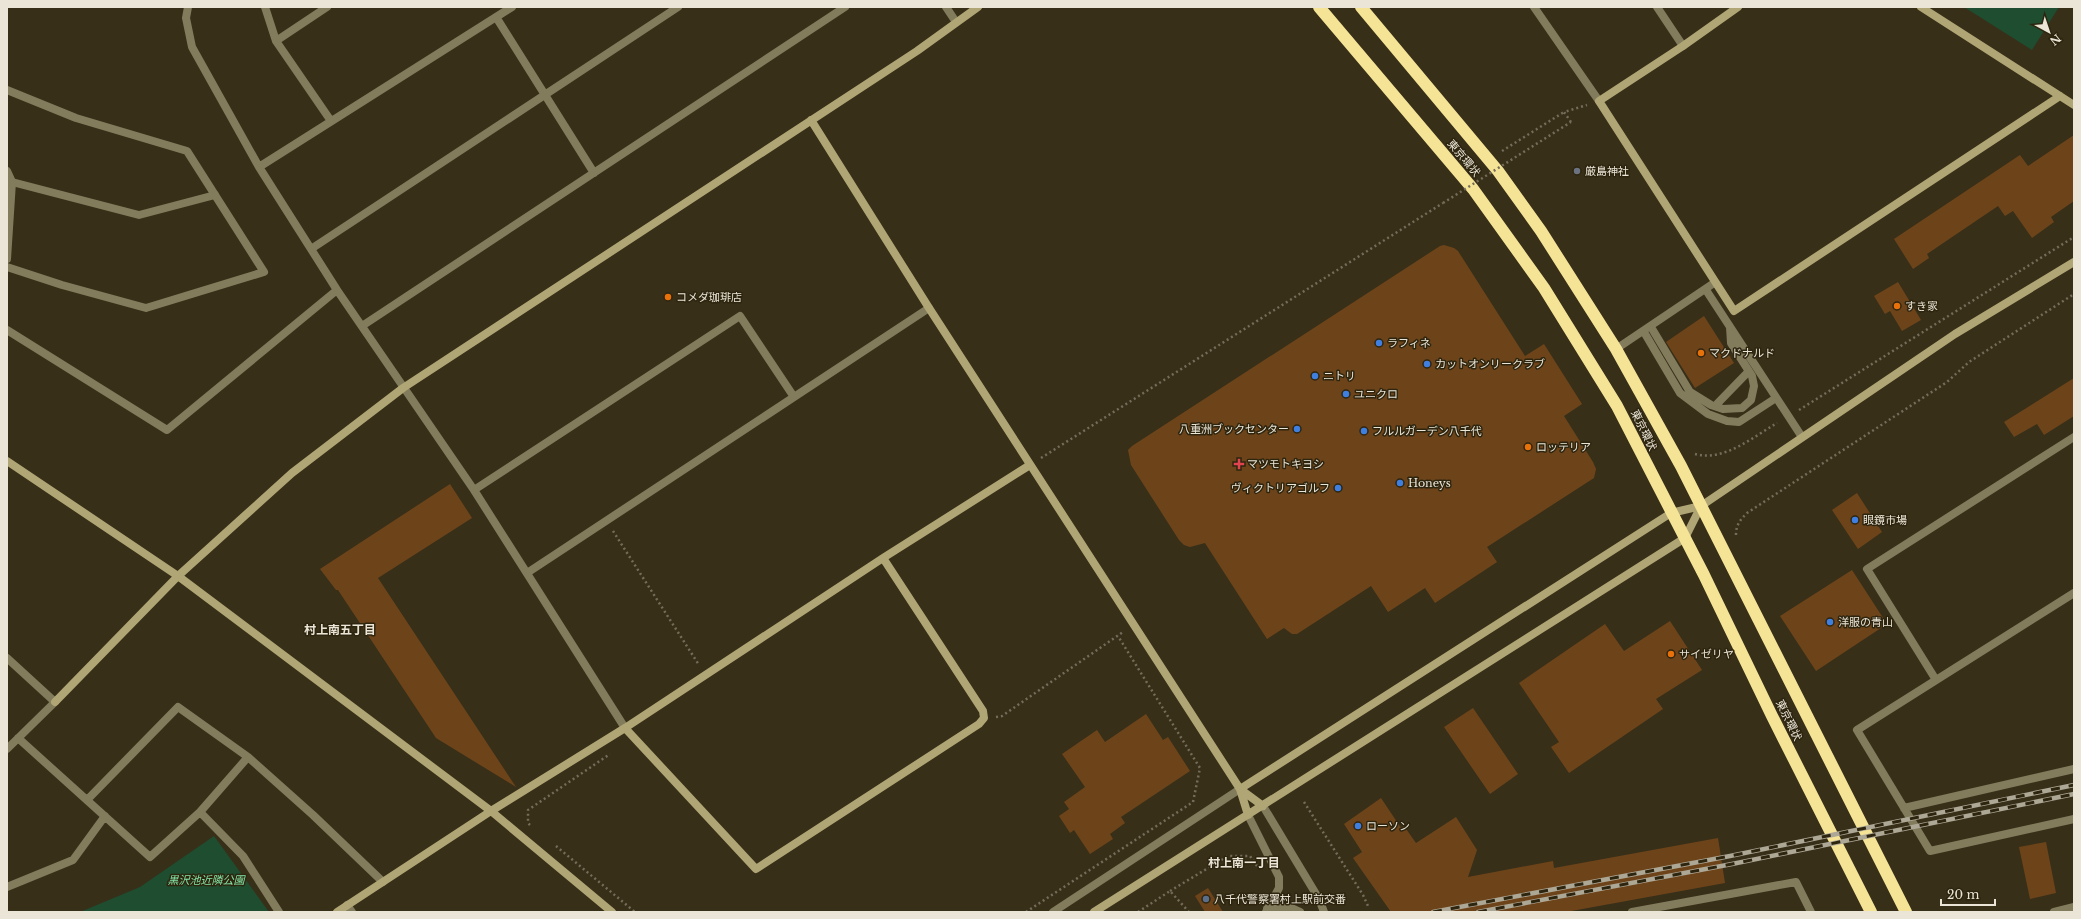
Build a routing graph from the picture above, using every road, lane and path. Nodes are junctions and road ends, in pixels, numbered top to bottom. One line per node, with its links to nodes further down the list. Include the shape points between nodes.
1 (188, 7): 28 (street, via 186,18 192,47)
2 (265, 7): 17 (street)
3 (327, 7): 17 (street)
4 (512, 7): 15 (street)
5 (678, 7): 20 (street)
6 (845, 7): 30 (street)
7 (946, 7): 16 (street)
8 (978, 7): 16 (street)
9 (1319, 7): 61 (highway, 東京環状, via 1473,189 1544,288 1617,406)
10 (1361, 7): 47 (highway, 東京環状, via 1498,171 1541,231)
11 (1534, 7): 22 (street)
12 (1657, 7): 18 (street)
13 (1738, 7): 18 (street)
14 (1921, 7): 21 (street)
15 (496, 17): 20 (street); 26 (street)
16 (956, 22): 25 (street, via 917,51)
17 (276, 41): 26 (street)
18 (1684, 46): 22 (street)
19 (7, 90): 32 (street, via 76,118 187,151)
20 (545, 96): 30 (street); 34 (street)
21 (2060, 96): 23 (street); 38 (street, via 1734,311)
22 (1599, 101): 24 (path); 38 (street)
23 (2074, 105)
24 (1564, 112): 27 (path); 58 (path, bridge, via 1571,122)
25 (811, 120): 42 (street); 49 (street)
26 (331, 121): 28 (street)
27 (1502, 151)
28 (259, 167): 34 (street)
29 (7, 171): 31 (street)
30 (594, 173): 43 (street)
31 (12, 182): 32 (street, via 139,215); 35 (street)
32 (215, 195): 37 (street, via 264,272 146,308)
33 (2074, 237): 53 (path)
34 (311, 249): 39 (street)
35 (7, 259)
36 (2074, 262): 54 (street, via 1955,334)
37 (7, 267)
38 (1714, 283): 40 (street)
39 (337, 290): 43 (street); 46 (street, via 167,430)
40 (1706, 290): 44 (street); 45 (street)
41 (2074, 294): 63 (path, via 1969,362 1947,382 1747,513 1736,528)
42 (929, 308): 50 (street); 58 (street)
43 (362, 326): 49 (street)
44 (1730, 327): 48 (street, via 1731,343); 51 (street)
45 (1647, 329): 47 (street); 51 (street, via 1680,393 1708,414 1727,422 1739,422); 52 (street, via 1690,392)
46 (7, 330)
47 (1616, 349): 60 (highway, 東京環状, via 1658,422)
48 (1748, 371): 52 (street); 52 (street, via 1754,386 1751,400 1742,408 1723,409)
49 (403, 388): 59 (street); 67 (street, via 292,473)
50 (794, 397): 59 (street, via 740,316); 62 (street)
51 (1776, 398): 53 (street)
52 (1715, 406)
53 (1788, 416): 54 (street); 56 (path, via 1718,455 1704,457)
54 (1802, 437): 60 (street)
55 (2074, 437): 73 (street, via 1867,569)
56 (1695, 454)
57 (7, 461): 67 (street)
58 (1030, 464): 65 (street); 69 (street)
59 (474, 490): 66 (street)
60 (1701, 506): 61 (street); 64 (street); 116 (highway, 東京環状)
61 (1671, 513): 64 (highway, 東京環状); 82 (street)
62 (606, 521): 66 (street); 72 (path)
63 (1736, 535)
64 (1685, 538): 85 (street); 115 (highway, 東京環状)
65 (883, 558): 72 (street); 75 (street, via 983,711)
66 (527, 573): 76 (street)
67 (178, 576): 74 (street); 87 (street)
68 (2074, 593): 73 (street)
69 (1134, 625): 70 (path); 82 (street)
70 (1118, 636): 75 (path, via 1002,716); 106 (path, via 1200,768 1193,802)
71 (7, 658): 74 (street)
72 (706, 675): 76 (street)
73 (1936, 680): 86 (street, via 1858,730)
74 (55, 702): 77 (street)
75 (984, 718): 76 (street, via 979,724 756,869)
76 (625, 728): 87 (street)
77 (18, 738): 78 (street); 83 (street)
78 (7, 749)
79 (613, 753): 92 (path, via 528,810 528,823)
80 (248, 757): 83 (street, via 178,707); 88 (street); 95 (street)
81 (2074, 769): 86 (street)
82 (1240, 789): 85 (street); 89 (street); 107 (street)
83 (87, 800): 90 (street)
84 (1304, 802): 98 (path)
85 (1263, 806): 89 (street); 112 (street)
86 (1904, 808): 91 (street, via 1930,851)
87 (490, 811): 95 (street); 104 (street)
88 (200, 812): 90 (street, via 150,857); 102 (street, via 243,856)
89 (1248, 815): 101 (street, via 1279,877 1279,888); 108 (street)
90 (105, 816): 96 (street, via 73,860)
91 (2074, 819)
92 (534, 828)
93 (551, 842): 105 (path)
94 (1261, 872): 97 (path, via 1250,856 1228,856)
95 (383, 882): 100 (street)
96 (7, 887)
97 (1170, 891): 109 (path); 110 (path)
98 (1368, 906)
99 (2074, 906): 117 (street)
100 (349, 909): 103 (street)
101 (1267, 911): 111 (street, via 1289,907)
102 (279, 912)
103 (337, 912)
104 (612, 912)
105 (635, 912)
106 (1026, 912)
107 (1053, 912)
108 (1094, 912)
109 (1138, 912)
110 (1189, 912)
111 (1300, 912)
112 (1324, 912)
113 (1632, 912): 114 (street, via 1796,882)
114 (1810, 912)
115 (1871, 912)
116 (1906, 912)
117 (2054, 912)

